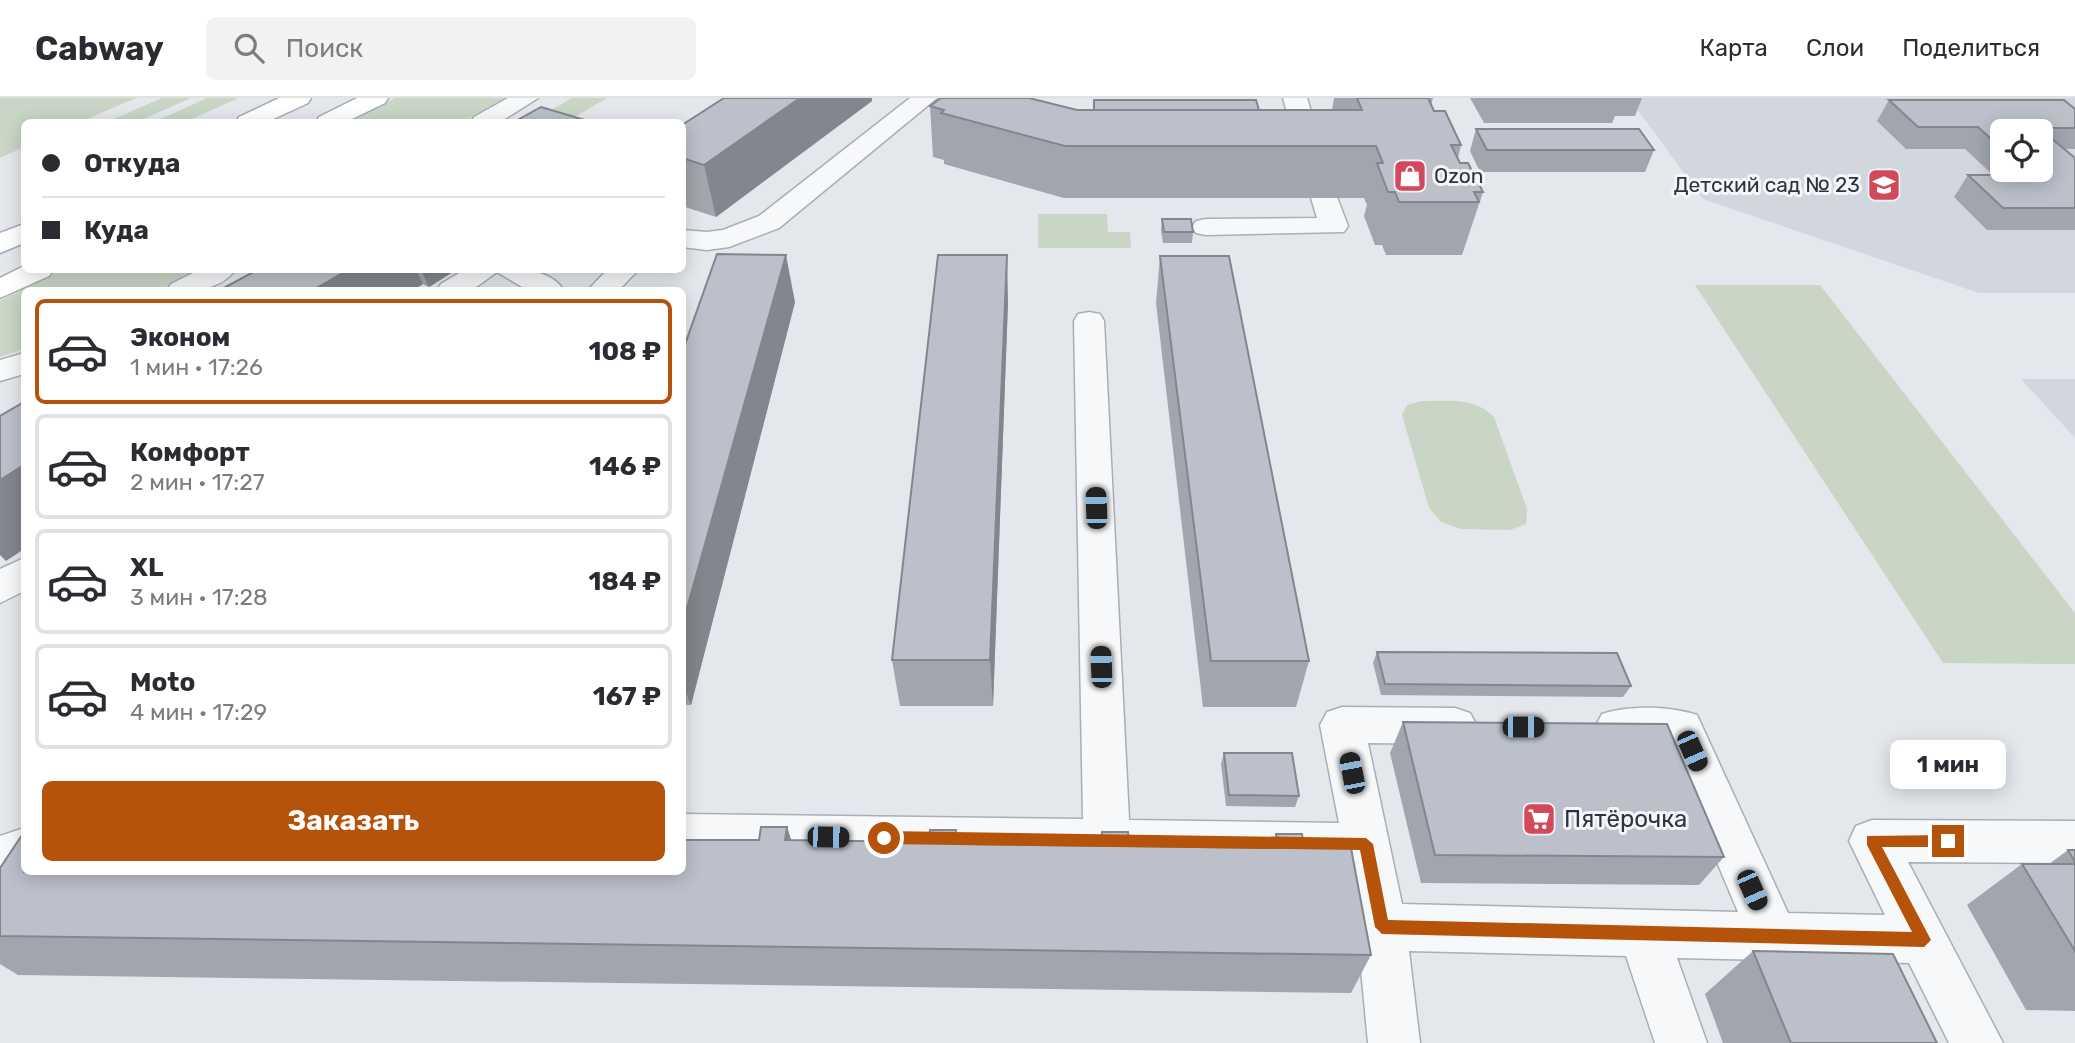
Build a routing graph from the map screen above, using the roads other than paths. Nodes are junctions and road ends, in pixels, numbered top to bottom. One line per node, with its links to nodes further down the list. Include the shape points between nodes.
1 (299, 98): 6 (main road)
2 (376, 98): 7 (main road)
3 (526, 98): 8 (street)
4 (1295, 98): 9 (street, via 1311,151)
5 (935, 99): 13 (street, via 769,222 729,238)
6 (254, 119)
7 (334, 119)
8 (499, 119)
9 (1281, 142)
10 (1325, 198): 11 (street, via 1334,226)
11 (1206, 227)
12 (21, 234): 14 (main road)
13 (686, 238)
14 (0, 244)
15 (33, 273): 24 (main road)
16 (214, 273): 20 (street)
17 (479, 273): 21 (street)
18 (516, 273): 22 (street)
19 (621, 273): 23 (street)
20 (188, 287)
21 (457, 287)
22 (543, 287)
23 (606, 287)
24 (0, 289)
25 (1089, 321): 33 (street)
26 (21, 364): 27 (street)
27 (0, 372)
28 (21, 574): 29 (street)
29 (0, 588)
30 (1495, 726): 35 (street, via 1342,725)
31 (1578, 727): 38 (street, via 1682,728)
32 (686, 835): 33 (street)
33 (1107, 841): 35 (street)
34 (2075, 842): 39 (street, via 1872,841)
35 (1366, 844): 36 (street)
36 (1382, 927): 37 (street); 40 (street)
37 (1643, 933): 38 (street); 41 (street)
38 (1773, 936): 39 (street)
39 (1924, 940): 42 (street)
40 (1394, 1043)
41 (1681, 1043)
42 (1976, 1043)

